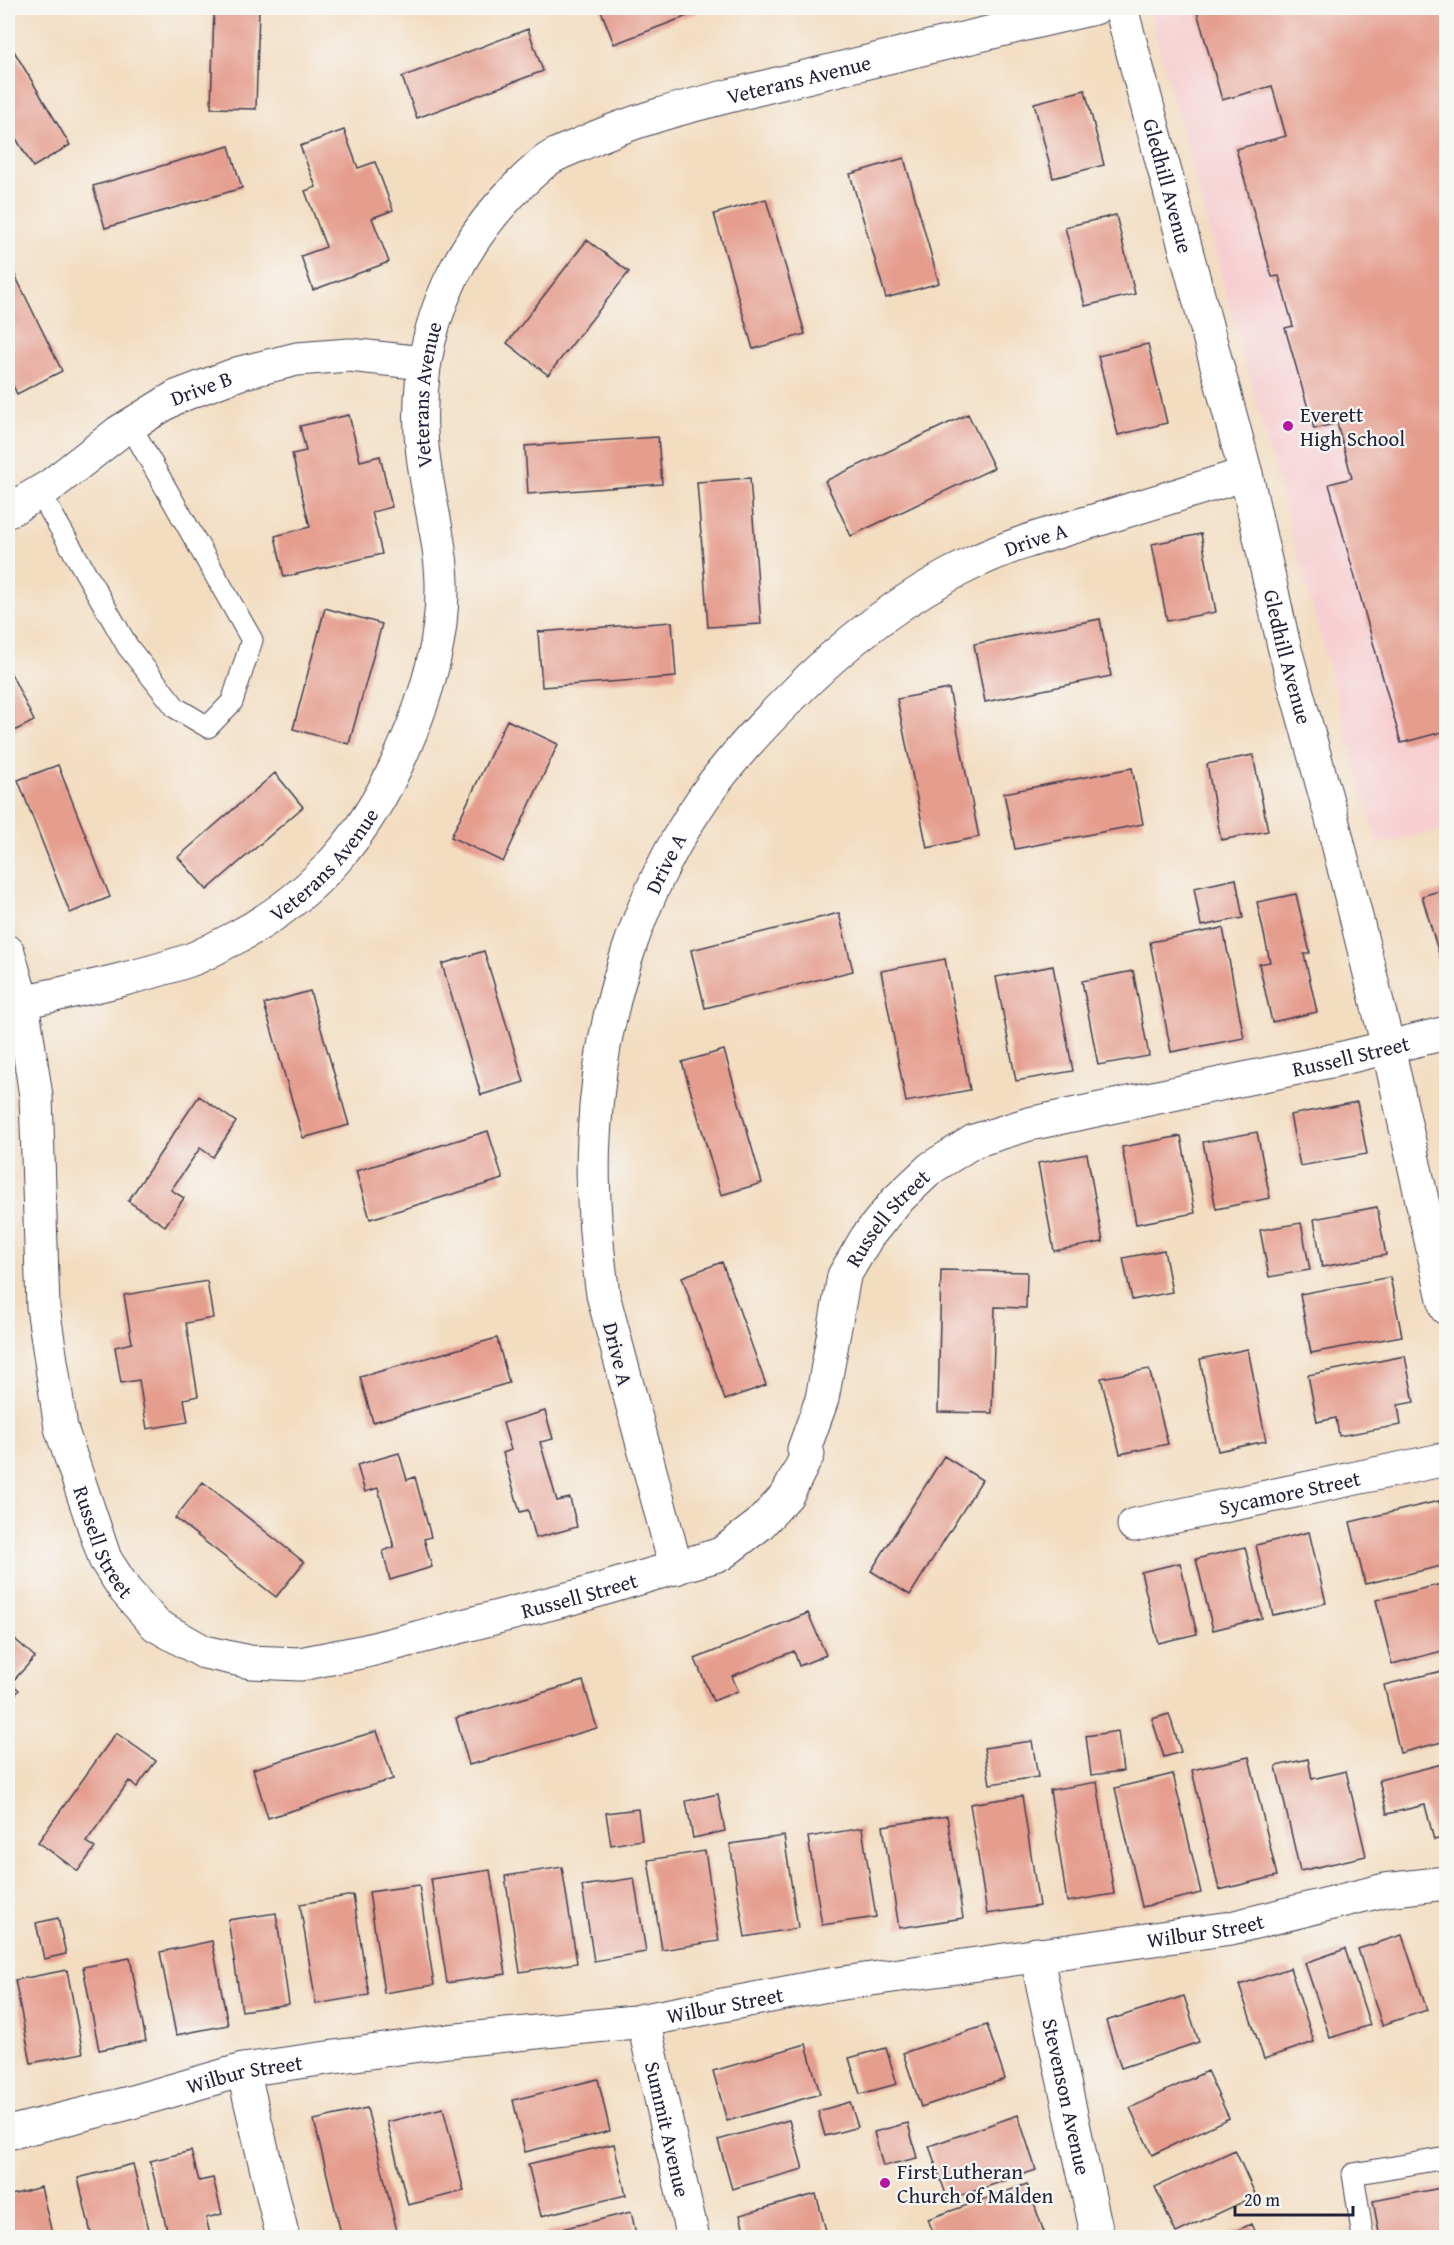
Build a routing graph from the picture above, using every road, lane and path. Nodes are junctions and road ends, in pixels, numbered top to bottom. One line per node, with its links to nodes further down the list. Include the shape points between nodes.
1 (1095, 8): 3 (street, Veterans Avenue, via 698,104 612,129 545,160 497,208 466,249 440,299)
2 (1122, 8): 5 (street, Gledhill Avenue)
3 (424, 363): 4 (street, Drive B, via 349,355 297,359 240,373 176,397); 9 (street, Veterans Avenue, via 421,433 442,582 439,639 421,708 394,772 353,842 300,896 259,925 191,960)
4 (130, 425): 6 (street, Drive B); 6 (lane, via 252,640 232,702 208,727 176,708 128,647)
5 (1246, 474): 11 (street, Gledhill Avenue, via 1284,646 1332,819); 15 (street, Drive A, via 1017,544 971,564 883,616 845,643 761,727 708,791 671,853 639,922 613,1005 594,1135 594,1171 603,1295)
6 (40, 492): 7 (street, Drive B)
7 (8, 511)
8 (8, 952): 9 (street, Russell Street)
9 (22, 1002): 15 (street, Russell Street, via 36,1095 43,1307 61,1428 105,1559 125,1590 156,1625 204,1652 250,1662 300,1664 366,1651)
10 (1446, 1033): 11 (street, Russell Street)
11 (1388, 1047): 12 (street, Gledhill Avenue); 15 (street, Russell Street, via 1029,1124 974,1141 931,1168 896,1201 867,1237 844,1276 822,1399 804,1449 808,1454 787,1495 759,1525 721,1554)
12 (1446, 1308)
13 (1446, 1459): 14 (street, Sycamore Street)
14 (1134, 1526)
15 (676, 1568)
16 (1446, 1883): 17 (street, Wilbur Street, via 1385,1890 1232,1928)
17 (1036, 1954): 18 (street, Wilbur Street, via 822,1986); 24 (street, Stevenson Avenue)
18 (643, 2020): 19 (street, Wilbur Street, via 448,2041); 23 (street, Summit Avenue)
19 (243, 2070): 20 (street, Wilbur Street); 22 (street)
20 (8, 2133)
21 (1446, 2158): 25 (lane, via 1353,2174)
22 (283, 2238)
23 (693, 2238)
24 (1098, 2238)
25 (1363, 2238)

